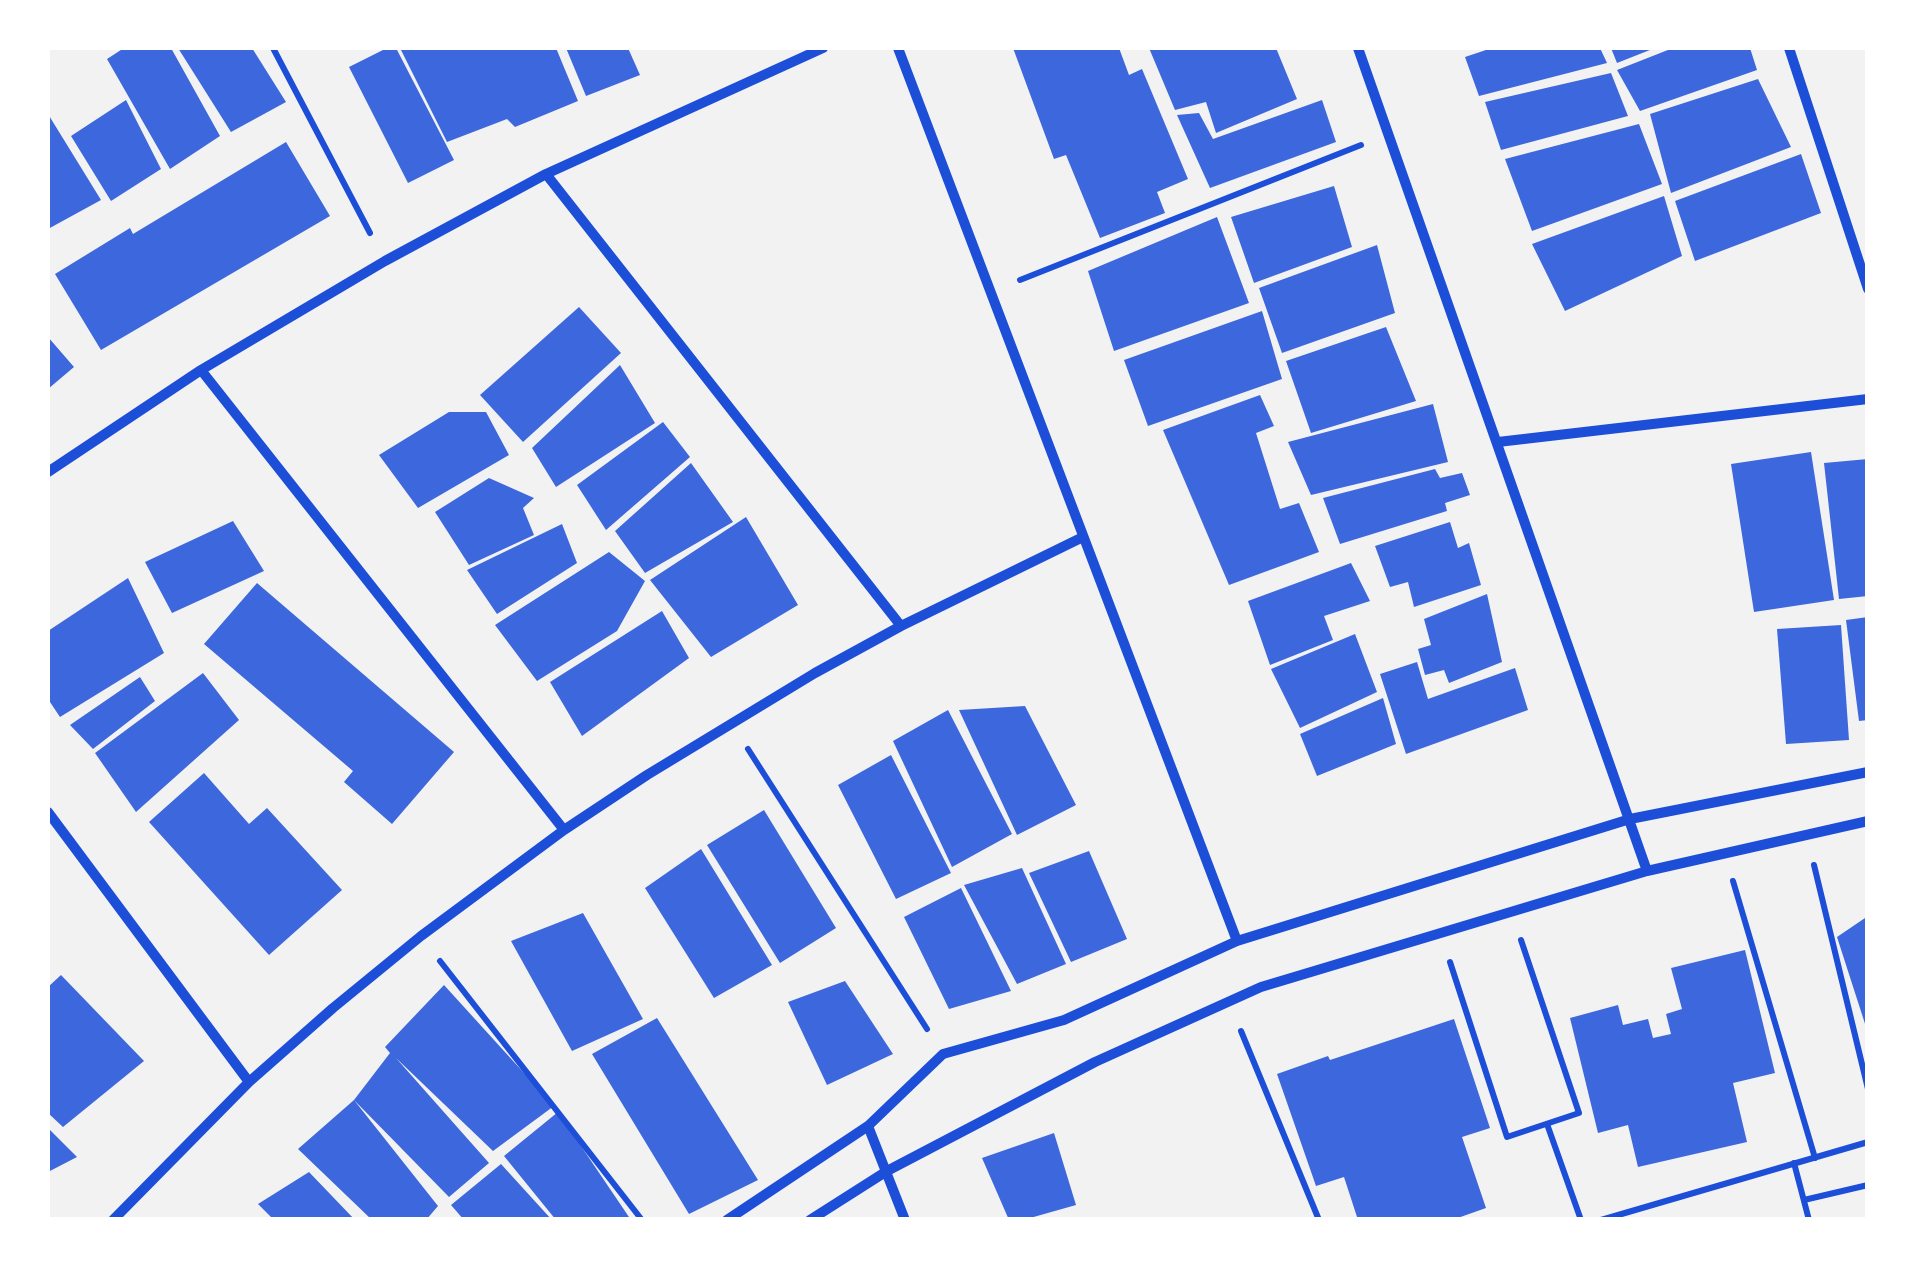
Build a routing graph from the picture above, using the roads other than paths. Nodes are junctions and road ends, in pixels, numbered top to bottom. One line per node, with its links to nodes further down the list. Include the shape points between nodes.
1 (822, 48): 5 (street)
2 (898, 48): 11 (street)
3 (1358, 48): 9 (street)
4 (1790, 48): 6 (street)
5 (546, 174): 7 (street); 12 (street)
6 (1868, 289)
7 (201, 370): 10 (street); 17 (street)
8 (1868, 400): 9 (street)
9 (1498, 442): 15 (street)
10 (48, 472)
11 (1084, 537): 12 (street); 19 (street)
12 (901, 626): 17 (street, via 731,722)
13 (1868, 772): 15 (street)
14 (48, 812): 20 (street)
15 (1630, 819): 18 (street); 19 (street)
16 (1868, 821): 18 (street)
17 (564, 830): 20 (street, via 421,936)
18 (1647, 871): 22 (street, via 1261,987 1095,1062)
19 (1236, 941): 21 (street, via 1064,1020 942,1054)
20 (249, 1082): 23 (street)
21 (868, 1126): 22 (street); 24 (street)
22 (887, 1171): 25 (street); 26 (street)
23 (113, 1220)
24 (727, 1220)
25 (810, 1220)
26 (906, 1220)

